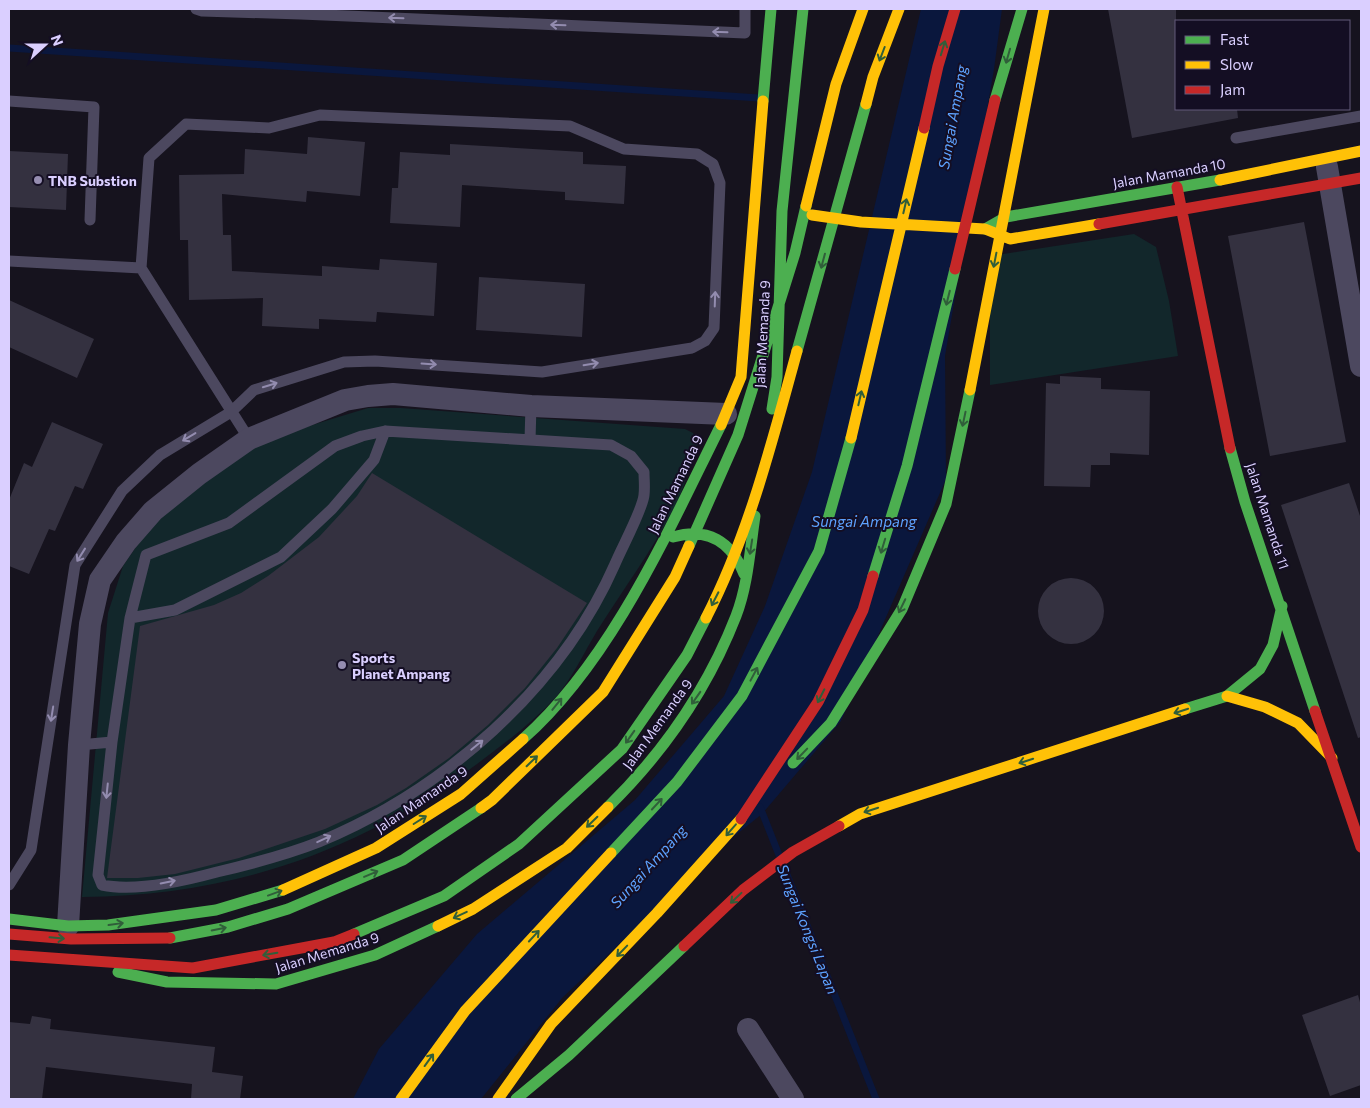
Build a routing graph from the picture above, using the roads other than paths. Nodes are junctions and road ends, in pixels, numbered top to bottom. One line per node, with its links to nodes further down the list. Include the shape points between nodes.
1 (196, 9): 10 (lane)
2 (745, 9): 10 (lane, one-way to 10, via 745,33)
3 (771, 9): 19 (main road, Jalan Memanda 9)
4 (803, 9): 19 (main road, Jalan Memanda 9)
5 (863, 9): 48 (main road, one-way to 5, via 71,939 168,938 228,927 288,909 403,860 492,800 603,692 675,577 738,435 795,253 836,84)
6 (899, 9): 50 (main road, one-way to 50, via 873,77 760,484 726,578 687,655 622,749 519,844 444,896 334,942 193,968)
7 (955, 9): 52 (main road, one-way to 7, via 465,1010 678,782 742,696 819,551 849,446 938,66)
8 (1022, 9): 43 (main road, one-way to 43, via 995,102 907,466 863,610 818,702)
9 (1044, 9): 43 (main road, one-way to 43, via 946,504 902,609 831,724)
10 (301, 12)
11 (9, 101): 21 (lane, via 94,107)
12 (1361, 116): 13 (lane)
13 (1236, 138)
14 (1361, 151): 15 (main road, Jalan Mamanda 10)
15 (1325, 158): 17 (street); 18 (main road, Jalan Mamanda 10)
16 (1361, 178): 17 (main road, Jalan Mamanda 10)
17 (1330, 183): 20 (main road, Jalan Mamanda 10); 27 (street)
18 (1177, 187): 20 (main road, Jalan Mamanda 11); 23 (main road, Jalan Mamanda 10, via 1006,217)
19 (768, 209): 22 (main road, Jalan Mamanda 10); 26 (main road, Jalan Memanda 9); 31 (main road, Jalan Memanda 9, via 741,377)
20 (1182, 209): 23 (main road, Jalan Mamanda 10, via 1010,239); 37 (main road, Jalan Mamanda 11, via 1232,455)
21 (90, 220)
22 (847, 220): 23 (main road, Jalan Mamanda 10); 26 (main road, via 810,248)
23 (985, 229)
24 (9, 261): 25 (lane)
25 (142, 268): 30 (lane); 30 (lane, one-way to 25, via 254,390 344,362 375,361 542,372 699,345 714,328 720,183 714,164 697,154 624,149 570,126 320,115 269,128 186,124 149,158)
26 (779, 293): 28 (main road, Jalan Memanda 9)
27 (1361, 366)
28 (777, 377): 31 (main road, via 761,398); 36 (main road, Jalan Memanda 9, one-way to 36)
29 (531, 406): 31 (street); 33 (street, via 393,394 368,396 345,400); 34 (lane)
30 (231, 412): 33 (lane); 45 (lane, one-way to 45, via 160,455 122,491 75,565 31,850)
31 (726, 414): 35 (main road, Jalan Mamanda 9)
32 (385, 431): 34 (lane); 38 (lane, via 374,460 332,509 281,557 175,610); 38 (lane, via 335,446 229,523 146,555)
33 (250, 440): 41 (street, via 199,474 153,511 126,542 100,580 90,624)
34 (530, 440): 40 (lane, one-way to 34, via 98,875 102,885 110,886 155,885 204,876 319,842 372,816 437,776 480,743 521,704 560,656 602,592 644,496 644,472 631,456 611,444)
35 (664, 540): 36 (main road, via 687,531 710,534 731,551); 47 (main road, Jalan Mamanda 9, one-way to 35, via 108,925 216,910 264,897 305,882 376,848 461,794 547,716 606,642)
36 (746, 581): 50 (main road, Jalan Memanda 9, one-way to 50, via 736,616 700,693 640,776 567,848 474,909 375,955 276,984 167,982)
37 (1282, 606): 39 (main road, via 1273,645 1260,669); 42 (main road, Jalan Mamanda 11)
38 (130, 618): 40 (lane)
39 (1227, 696): 42 (main road, via 1265,707 1298,723); 54 (main road, one-way to 54, via 860,814 793,852 743,890 569,1055)
40 (112, 742): 41 (lane)
41 (87, 745): 47 (street)
42 (1332, 758): 44 (main road, Jalan Mamanda 11)
43 (745, 814): 53 (main road, one-way to 53, via 658,913 551,1024)
44 (1361, 847)
45 (9, 885)
46 (9, 919): 47 (main road, Jalan Mamanda 9)
47 (68, 926)
48 (9, 934)
49 (9, 955): 50 (main road)
50 (40, 957)
51 (748, 1029): 55 (street)
52 (401, 1099)
53 (498, 1099)
54 (516, 1099)
55 (793, 1099)

